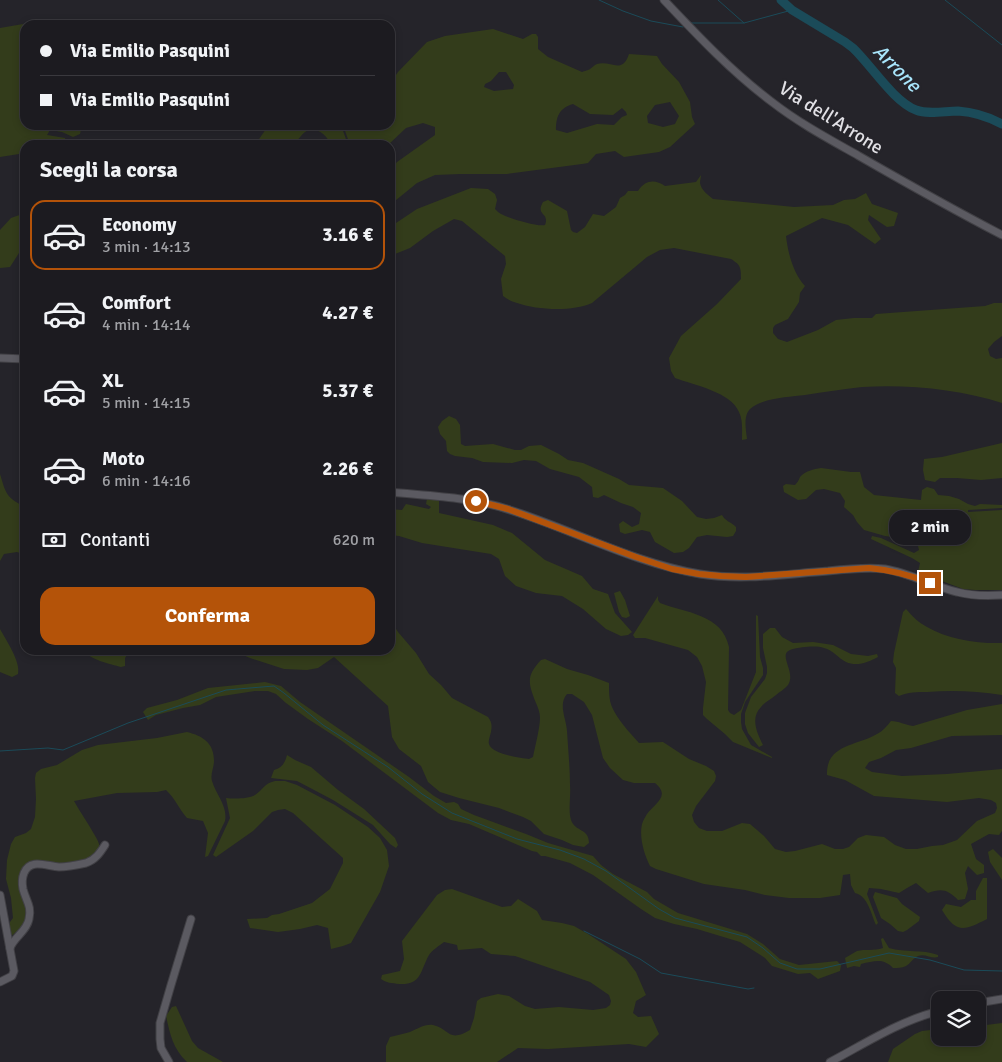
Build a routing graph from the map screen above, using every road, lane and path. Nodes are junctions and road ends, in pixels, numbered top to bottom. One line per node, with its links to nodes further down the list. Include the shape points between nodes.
1 (664, 0): 2 (street, Via dell'Arrone, via 734,71 793,117)
2 (1002, 235)
3 (0, 358): 4 (street)
4 (20, 359)
5 (395, 493): 6 (street, via 476,501 508,509 636,557 699,574 746,577 885,569 964,594)
6 (1002, 595)
7 (104, 845): 10 (street, via 90,862 57,867 28,866 22,882 29,904 29,918)
8 (0, 895): 10 (street)
9 (191, 919): 15 (street, via 160,1023 161,1048)
10 (10, 948): 11 (street, via 14,974)
11 (0, 982)
12 (1002, 999): 13 (street)
13 (986, 1002)
14 (931, 1013): 16 (street, via 902,1024)
15 (169, 1062)
16 (830, 1062)

